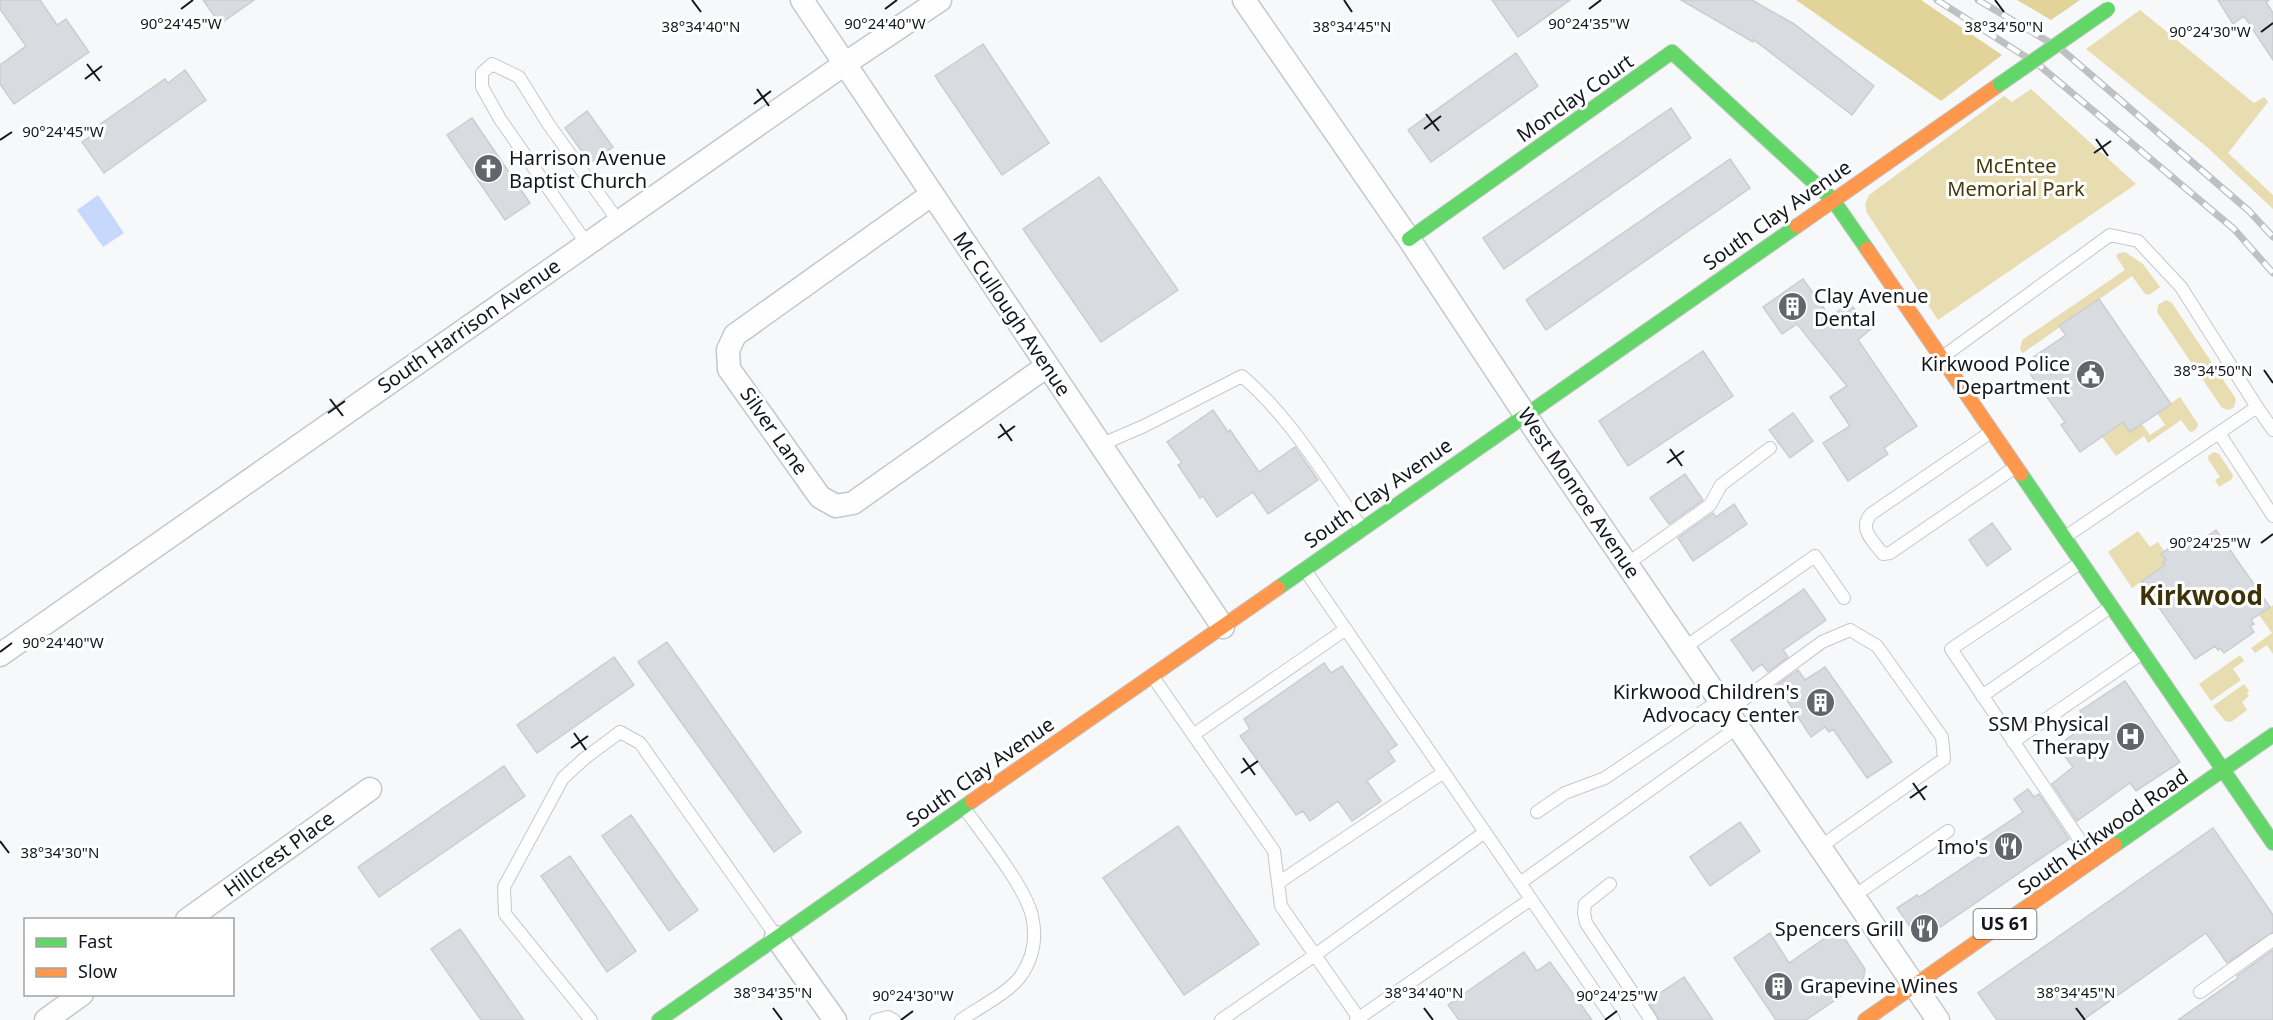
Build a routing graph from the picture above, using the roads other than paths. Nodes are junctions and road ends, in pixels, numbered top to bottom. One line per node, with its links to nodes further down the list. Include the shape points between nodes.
1 (802, 0): 5 (street, Mc Cullough Avenue)
2 (940, 0): 5 (street, South Harrison Avenue)
3 (1244, 0): 9 (street, West Monroe Avenue)
4 (2121, 0): 7 (street, South Clay Avenue, bridge)
5 (846, 63): 6 (street, Mc Cullough Avenue); 8 (street, South Harrison Avenue)
6 (931, 195): 12 (street, Mc Cullough Avenue); 12 (street, Silver Lane, via 735,335 728,350 729,369 820,497 836,506 852,503)
7 (1833, 200): 9 (street, Monclay Court, via 1672,52); 11 (street); 14 (street, South Clay Avenue)
8 (619, 222): 10 (street, South Harrison Avenue); 10 (lane, via 519,77 492,64 482,73 482,87)
9 (1409, 239): 14 (street, West Monroe Avenue)
10 (586, 244): 33 (street, South Harrison Avenue)
11 (1941, 358): 13 (lane, via 2110,235 2138,241 2181,287); 16 (street)
12 (1047, 366): 18 (street, Mc Cullough Avenue)
13 (2258, 407): 15 (lane); 17 (lane)
14 (1525, 414): 22 (street, South Clay Avenue); 25 (street, West Monroe Avenue)
15 (2273, 430)
16 (1991, 432): 20 (street); 20 (lane, via 1871,514 1864,529 1883,554 1890,553)
17 (2219, 433): 21 (lane); 23 (lane)
18 (1100, 445): 22 (lane, via 1242,376 1287,424); 29 (street, Mc Cullough Avenue)
19 (1770, 448): 25 (lane, via 1721,486 1710,506)
20 (2015, 467): 23 (street)
21 (2273, 516)
22 (1362, 528): 26 (street, South Clay Avenue)
23 (2064, 538): 24 (street)
24 (2081, 562): 28 (street); 35 (lane, via 1951,649)
25 (1627, 564): 31 (street, West Monroe Avenue)
26 (1305, 569): 29 (street, South Clay Avenue); 30 (lane)
27 (1844, 598): 31 (lane, via 1815,556)
28 (2111, 607): 32 (street); 35 (lane)
29 (1223, 627): 34 (street, South Clay Avenue)
30 (1346, 629): 37 (lane); 40 (lane)
31 (1684, 648): 36 (street, West Monroe Avenue)
32 (2142, 653): 39 (lane); 41 (street)
33 (0, 655)
34 (1153, 676): 37 (lane); 43 (street, South Clay Avenue)
35 (1982, 696): 39 (lane)
36 (1729, 713): 44 (lane, via 1605,778 1565,793); 48 (street, West Monroe Avenue); 48 (lane, via 1822,642 1850,630 1877,646 1942,737 1944,759); 51 (lane)
37 (1193, 735): 50 (lane, via 1274,851)
38 (2273, 735): 41 (street, South Kirkwood Road / US 61)
39 (2013, 742): 49 (lane)
40 (1444, 772): 46 (lane); 50 (lane)
41 (2223, 772): 47 (street); 49 (street, South Kirkwood Road / US 61)
42 (370, 789): 55 (street, Hillcrest Place)
43 (963, 807): 56 (street, South Clay Avenue); 68 (lane, via 1016,883 1032,914 1035,934 1034,948 1019,978)
44 (1537, 812)
45 (1948, 831): 53 (lane)
46 (1485, 832): 51 (lane); 58 (lane)
47 (2273, 843)
48 (1820, 847): 53 (street, West Monroe Avenue)
49 (2094, 862): 59 (street, South Kirkwood Road / US 61)
50 (1278, 883): 58 (lane, via 1281,906)
51 (1520, 883): 54 (lane)
52 (1610, 884): 72 (lane, via 1585,904 1586,923)
53 (1854, 896): 59 (street, West Monroe Avenue)
54 (1531, 899): 70 (lane); 71 (lane)
55 (190, 918)
56 (777, 937): 63 (lane, via 640,743 620,732 563,778 504,887 505,914); 64 (street, South Clay Avenue); 65 (street)
57 (2273, 940): 60 (lane)
58 (1315, 956): 69 (lane); 70 (lane)
59 (1915, 985): 73 (street, South Kirkwood Road / US 61); 74 (street, West Monroe Avenue)
60 (2200, 992)
61 (79, 996): 62 (street)
62 (46, 1020)
63 (591, 1020)
64 (659, 1020)
65 (835, 1020)
66 (876, 1020): 67 (lane)
67 (894, 1020)
68 (961, 1020)
69 (1221, 1020)
70 (1358, 1020)
71 (1614, 1020)
72 (1651, 1020)
73 (1864, 1020)
74 (1938, 1020)

